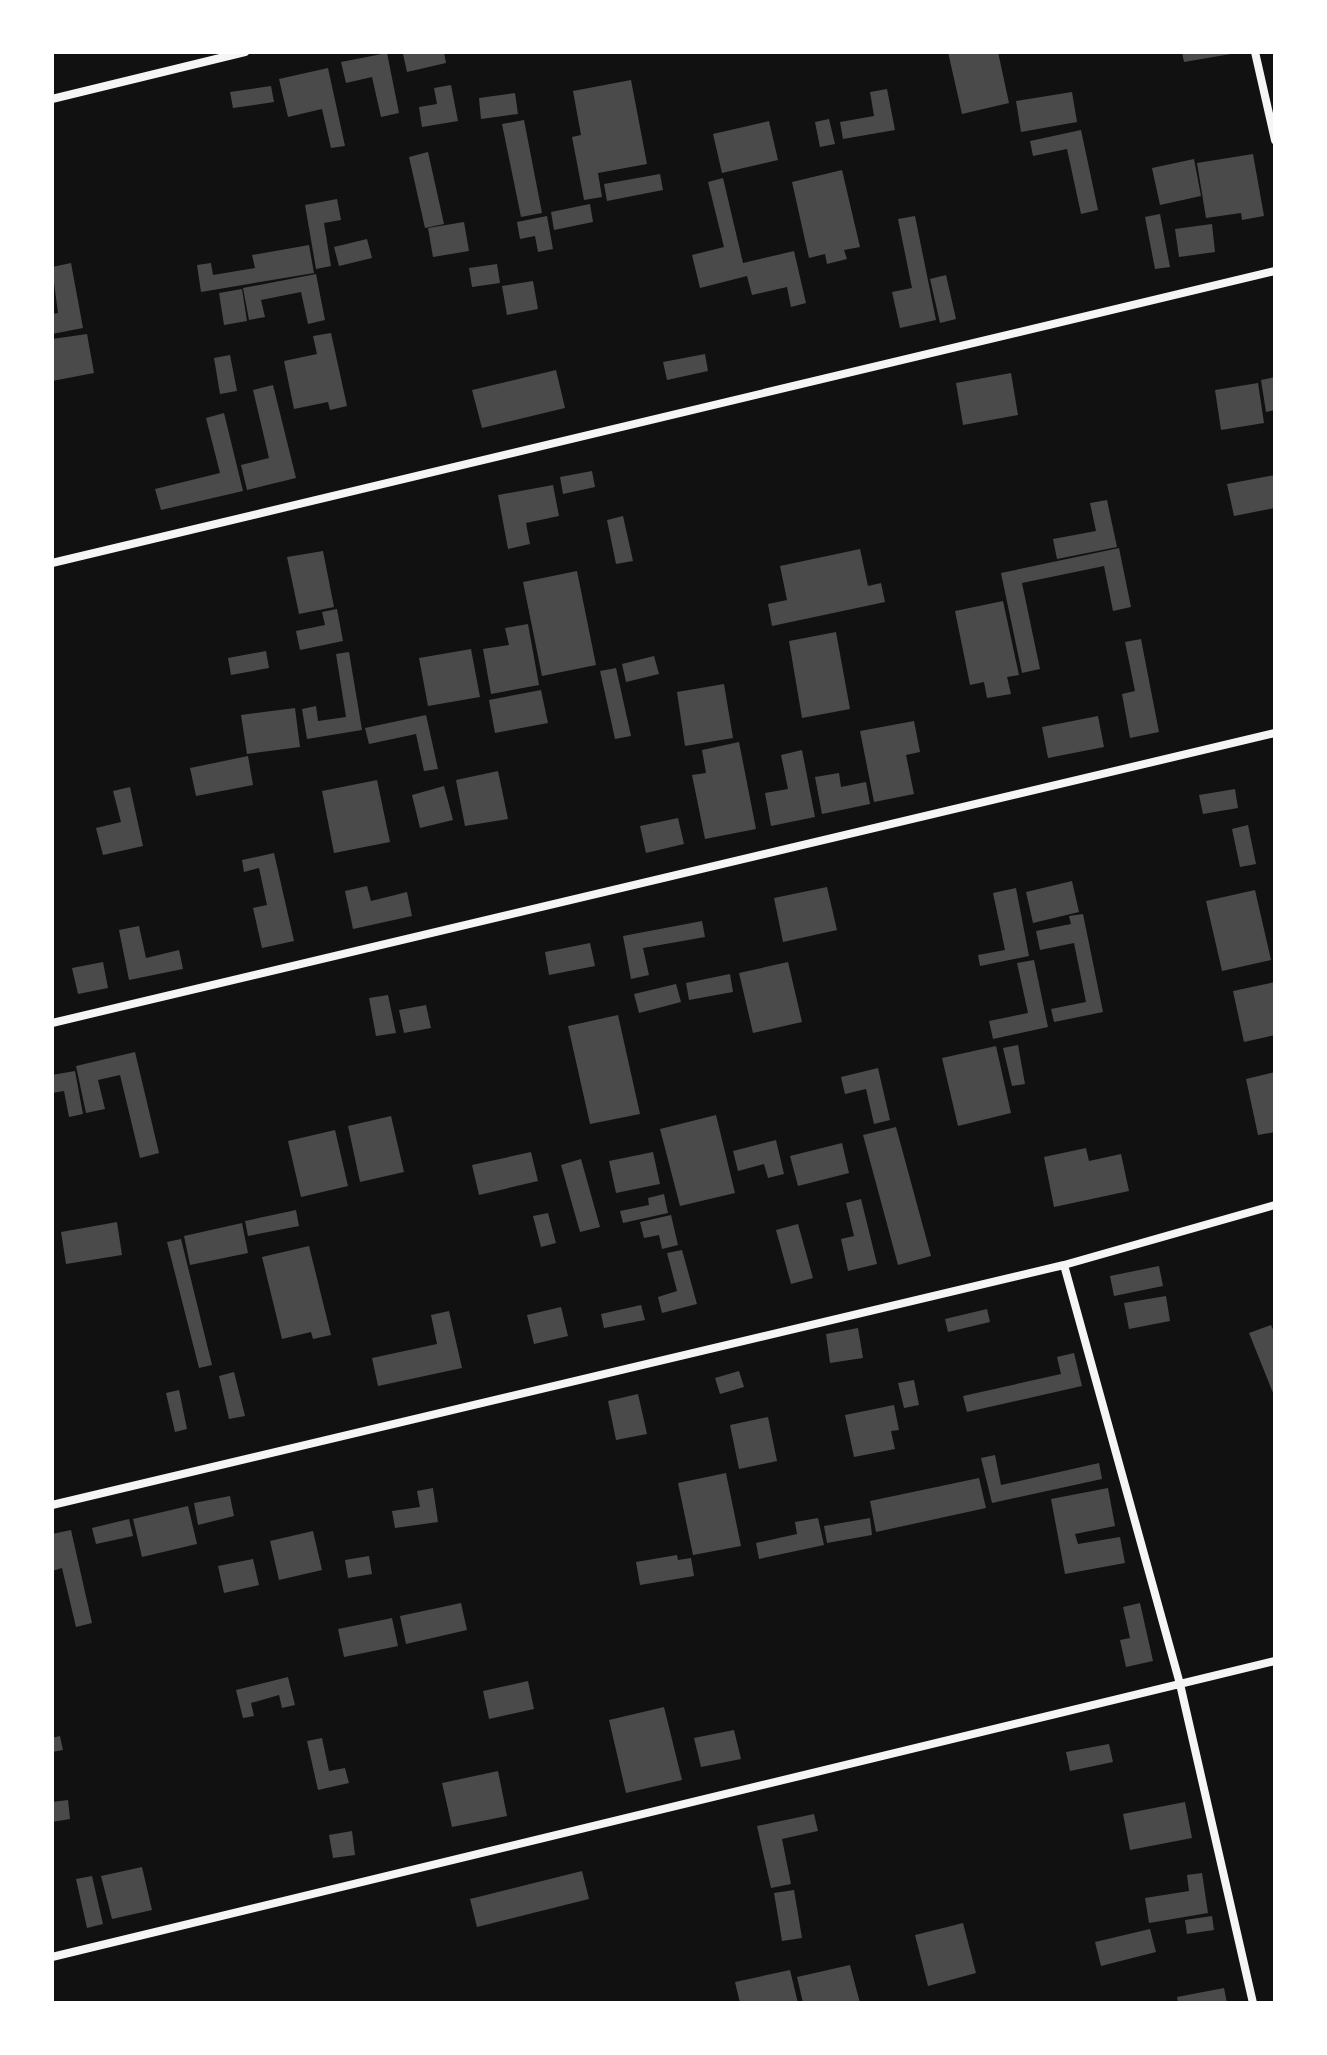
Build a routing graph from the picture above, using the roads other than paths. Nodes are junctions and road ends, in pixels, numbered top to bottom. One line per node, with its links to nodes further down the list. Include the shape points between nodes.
1 (245, 52): 3 (street)
2 (1255, 52): 4 (street)
3 (52, 99)
4 (1275, 140)
5 (1275, 271): 6 (street)
6 (52, 563)
7 (1275, 733): 8 (street)
8 (52, 1023)
9 (1275, 1205): 10 (street)
10 (1064, 1265): 11 (street); 13 (street)
11 (52, 1505)
12 (1275, 1661): 13 (street)
13 (1180, 1684): 14 (street); 15 (street)
14 (52, 1957)
15 (1253, 2003)

